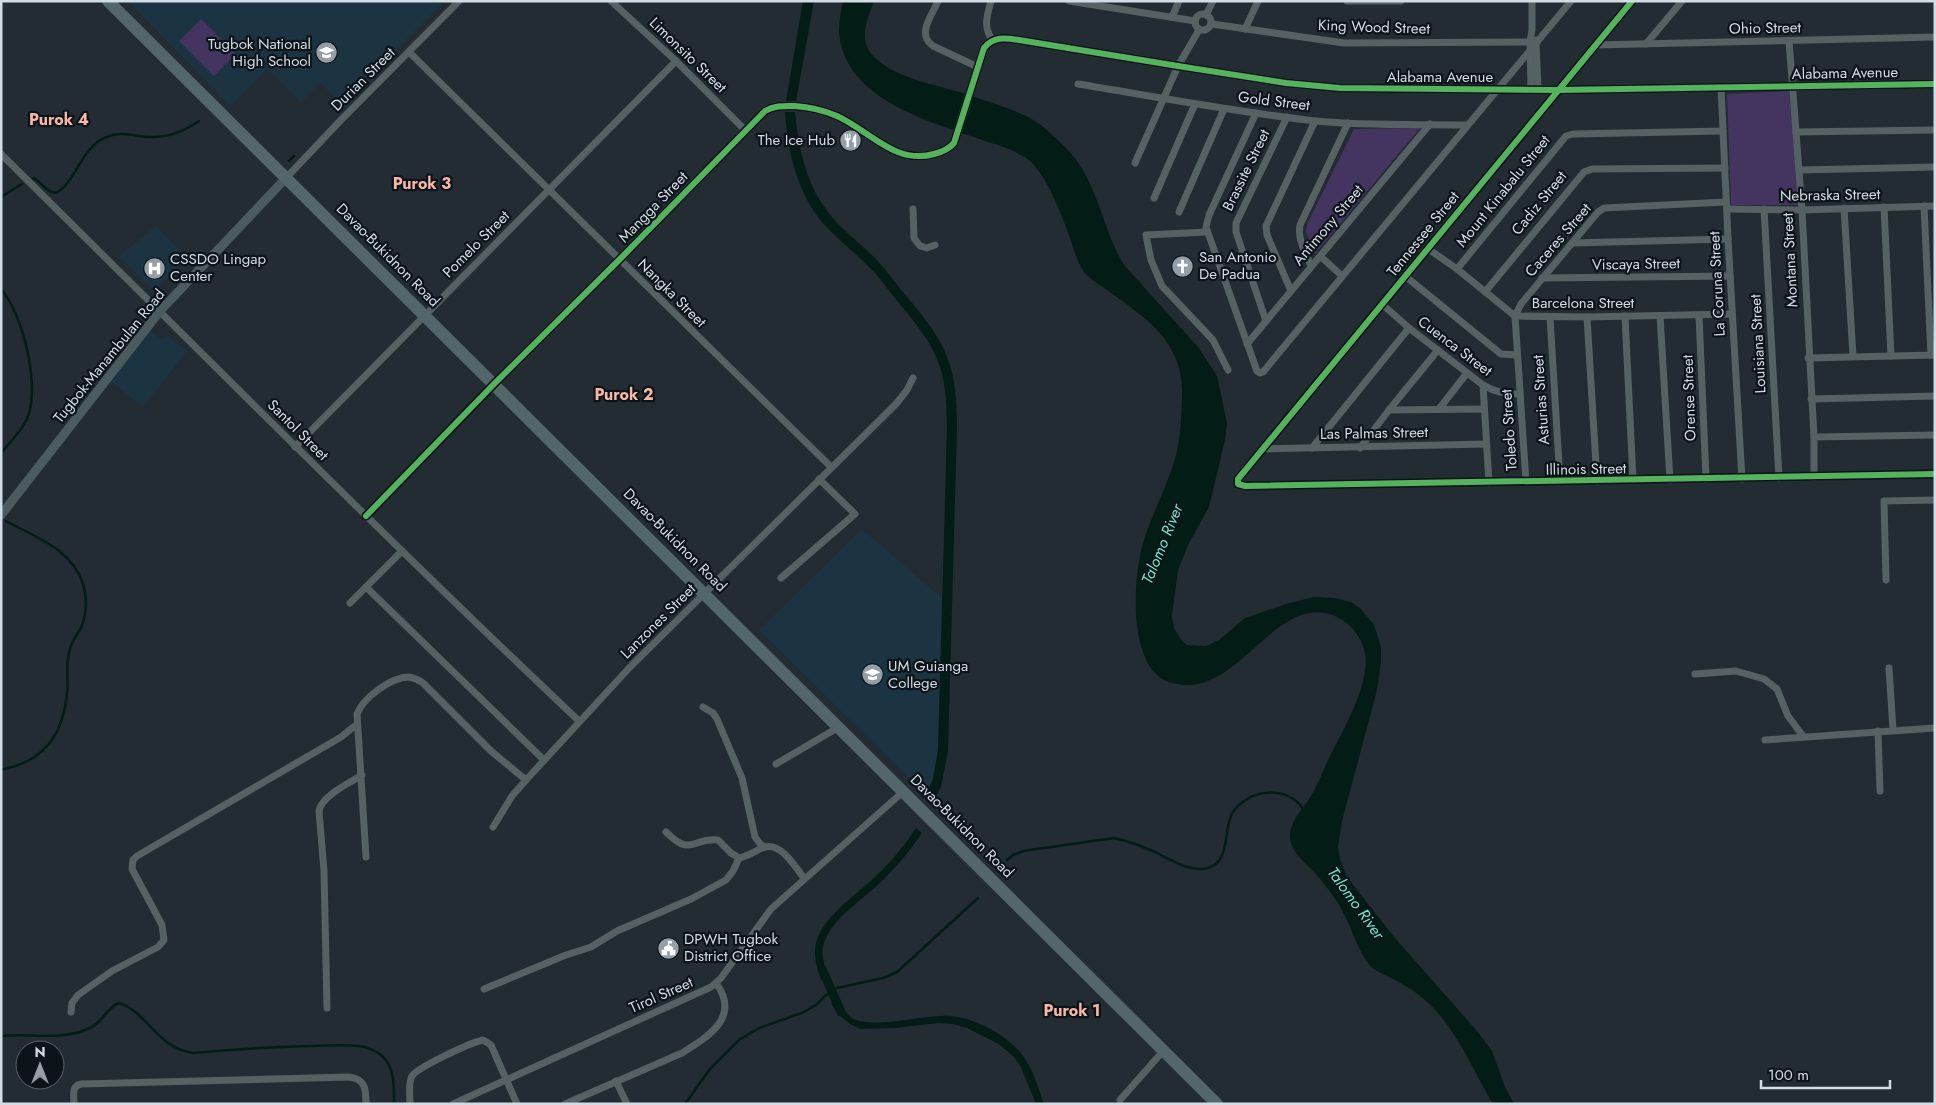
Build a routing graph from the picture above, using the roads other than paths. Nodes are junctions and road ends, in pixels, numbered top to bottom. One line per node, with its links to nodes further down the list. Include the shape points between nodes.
1 (108, 1): 58 (highway, Davao-Bukidnon Road)
2 (460, 1): 29 (street, Durian Street)
3 (611, 1): 30 (street, Limonsito Street)
4 (938, 1): 32 (street, via 925,28 927,41)
5 (991, 1): 23 (street, via 986,29)
6 (1069, 1): 17 (street)
7 (1179, 1): 17 (street)
8 (1213, 1): 16 (street)
9 (1258, 1): 20 (street)
10 (1347, 1): 11 (street)
11 (1401, 1)
12 (1532, 1): 25 (street)
13 (1571, 1): 25 (street)
14 (1632, 1): 27 (street, Tennessee Street)
15 (1682, 1): 26 (street)
16 (1206, 14): 18 (street, via 1200,14); 19 (street)
17 (1172, 17): 18 (street)
18 (1195, 21): 21 (street)
19 (1212, 24): 20 (street, King Wood Street); 21 (street, via 1207,30)
20 (1245, 29): 25 (street, King Wood Street, via 1344,43)
21 (1199, 30): 31 (street)
22 (1935, 37): 24 (street, Ohio Street)
23 (992, 40): 31 (street, Alabama Avenue, via 1019,40); 32 (street, via 984,48)
24 (1789, 41): 26 (street, Ohio Street); 35 (street, Montana Street)
25 (1533, 42): 28 (street); 38 (street)
26 (1646, 44): 27 (street, Ohio Street)
27 (1596, 45): 39 (street, Tennessee Street)
28 (1530, 50): 37 (street); 38 (street)
29 (409, 52): 58 (street, Durian Street); 59 (street, Nangka Street)
30 (676, 61): 49 (street, Limonsito Street); 59 (street, Pomelo Street)
31 (1178, 66): 37 (street, Alabama Avenue, via 1319,87); 40 (street)
32 (978, 67): 49 (street, Mangga Street, via 956,140 942,152 911,157 889,148 836,115 800,107 770,108)
33 (1078, 84): 40 (street, Gold Street)
34 (1935, 84): 35 (street, Alabama Avenue)
35 (1792, 86): 36 (street, Alabama Avenue); 52 (street, Montana Street)
36 (1721, 87): 39 (street, Alabama Avenue); 51 (street, La Coruna Street)
37 (1497, 90): 38 (street, Alabama Avenue); 48 (street)
38 (1534, 90): 39 (street, Alabama Avenue)
39 (1558, 90): 74 (street, Tennessee Street)
40 (1165, 98): 41 (street, Gold Street); 54 (street)
41 (1195, 104): 42 (street, Gold Street); 60 (street)
42 (1224, 109): 43 (street, Gold Street); 69 (street)
43 (1256, 113): 44 (street, Gold Street); 70 (street, via 1206,221)
44 (1287, 117): 45 (street, Gold Street); 95 (street, Brassite Street, via 1236,223 1236,232)
45 (1315, 120): 46 (street, Gold Street); 83 (street, via 1266,226)
46 (1348, 123): 47 (street, Gold Street); 77 (street, via 1300,225 1301,242)
47 (1430, 124): 48 (street, Gold Street); 75 (street, Antimony Street)
48 (1468, 125): 79 (street)
49 (745, 130): 76 (street, Mangga Street)
50 (1935, 130): 52 (street)
51 (1723, 131): 56 (street, La Coruna Street); 78 (street, Mount Kinabalu Street, via 1566,136)
52 (1796, 132): 57 (street, Montana Street)
53 (1, 154): 86 (street, Santol Street)
54 (1135, 163)
55 (1935, 167): 57 (street)
56 (1725, 168): 61 (street, La Coruna Street); 84 (street, Cadiz Street, via 1584,172)
57 (1799, 170): 68 (street, Montana Street)
58 (287, 177): 86 (street, Tugbok-Manambulan Road); 88 (highway, Davao-Bukidnon Road)
59 (549, 190): 76 (street, Nangka Street); 88 (street, Pomelo Street)
60 (1154, 198)
61 (1726, 206): 67 (street, Nebraska Street); 71 (street, La Coruna Street); 72 (street, Caceres Street, via 1604,208)
62 (1924, 206): 63 (street, Nebraska Street); 64 (street, Nebraska Street); 99 (street)
63 (1935, 206)
64 (1884, 207): 65 (street, Nebraska Street); 102 (street)
65 (1844, 208): 68 (street, Nebraska Street); 101 (street)
66 (913, 209): 73 (street, via 914,238 920,246)
67 (1764, 209): 68 (street, Nebraska Street); 124 (street, Louisiana Street)
68 (1802, 210): 103 (street, Montana Street)
69 (1179, 212)
70 (1207, 232): 97 (street); 104 (street, via 1146,235 1160,282 1213,340)
71 (1728, 239): 72 (street); 81 (street, La Coruna Street)
72 (1572, 243): 82 (street, Caceres Street)
73 (935, 245)
74 (1427, 248): 78 (street, Barcelona Street); 80 (street, Tennessee Street)
75 (1320, 256): 77 (street, Antimony Street); 79 (street)
76 (620, 259): 107 (street, Mangga Street); 122 (street, Nangka Street)
77 (1312, 266): 83 (street, Antimony Street)
78 (1457, 269): 84 (street, Barcelona Street)
79 (1342, 276): 97 (street, via 1263,372 1258,371)
80 (1405, 276): 85 (street, Tennessee Street); 100 (street, via 1501,354)
81 (1730, 276): 82 (street, Viscaya Street); 87 (street, La Coruna Street)
82 (1542, 278): 90 (street, Caceres Street)
83 (1291, 291): 95 (street, Antimony Street)
84 (1485, 292): 90 (street, Barcelona Street)
85 (1382, 304): 96 (street, Cuenca Street); 121 (street, Tennessee Street)
86 (160, 311): 118 (street, Santol Street); 137 (street, Tugbok-Manambulan Road)
87 (1732, 314): 89 (street, Barcelona Street); 128 (street, La Coruna Street)
88 (425, 315): 107 (highway, Davao-Bukidnon Road); 118 (street, Pomelo Street)
89 (1699, 315): 92 (street, Barcelona Street); 127 (street, Orense Street)
90 (1514, 316): 93 (street, Barcelona Street); 100 (street, Toledo Street)
91 (1625, 316): 92 (street, Barcelona Street); 94 (street, Barcelona Street); 129 (street)
92 (1660, 316): 130 (street)
93 (1550, 317): 94 (street, Barcelona Street); 133 (street, Asturias Street)
94 (1587, 317): 131 (street)
95 (1266, 321): 97 (street, Antimony Street)
96 (1409, 328): 98 (street, Cuenca Street); 119 (street)
97 (1247, 344)
98 (1438, 350): 105 (street, Cuenca Street); 114 (street)
99 (1933, 355): 102 (street)
100 (1517, 356): 109 (street, Toledo Street)
101 (1853, 356): 102 (street); 103 (street)
102 (1891, 356)
103 (1808, 358): 111 (street, Montana Street)
104 (1228, 370)
105 (1467, 373): 108 (street, Cuenca Street); 112 (street)
106 (913, 378): 122 (street, Lanzones Street, via 896,404)
107 (494, 384): 138 (street, Mangga Street); 143 (highway, Davao-Bukidnon Road)
108 (1482, 385): 109 (street, Cuenca Street, via 1493,391); 113 (street)
109 (1520, 394): 132 (street, Toledo Street)
110 (1935, 396): 111 (street)
111 (1811, 399): 116 (street, Montana Street)
112 (1439, 409): 113 (street); 114 (street)
113 (1484, 409): 117 (street)
114 (1388, 410): 120 (street)
115 (1935, 435): 116 (street)
116 (1814, 438): 125 (street, Montana Street)
117 (1486, 444): 120 (street, Las Palmas Street); 134 (street)
118 (295, 447): 138 (street, Santol Street)
119 (1312, 448): 120 (street, Las Palmas Street); 121 (street, Las Palmas Street)
120 (1360, 448)
121 (1263, 449): 135 (street, Tennessee Street, via 1238,479)
122 (831, 467): 126 (street, Lanzones Street)
123 (1935, 474): 125 (street, Illinois Street)
124 (1779, 478): 125 (street, Illinois Street); 128 (street, Illinois Street)
125 (1814, 478)
126 (819, 479): 140 (street, via 855,514); 143 (street, Lanzones Street)
127 (1706, 479): 128 (street, Illinois Street); 130 (street, Illinois Street)
128 (1742, 479)
129 (1633, 480): 130 (street, Illinois Street); 131 (street, Illinois Street)
130 (1670, 480)
131 (1597, 481): 133 (street, Illinois Street)
132 (1526, 482): 133 (street, Illinois Street); 134 (street, Illinois Street)
133 (1560, 482)
134 (1489, 483): 135 (street, Illinois Street)
135 (1238, 484)
136 (1935, 500): 141 (street, via 1884,501)
137 (1, 515)
138 (366, 516): 139 (street, Santol Street)
139 (402, 551): 142 (street); 148 (street, Santol Street)
140 (781, 578)
141 (1886, 580)
142 (366, 587): 144 (street); 156 (street)
143 (705, 593): 148 (street, Lanzones Street); 150 (highway, Davao-Bukidnon Road)
144 (350, 604)
145 (1889, 668): 152 (street)
146 (1695, 674): 154 (street, via 1736,671 1764,679 1777,689 1788,716)
147 (703, 707): 164 (street, via 717,719 742,778 755,837)
148 (579, 721): 156 (street, Lanzones Street)
149 (356, 725): 158 (street); 159 (street, via 360,705 366,699 399,679 414,678); 171 (street, via 133,860 132,870 162,924 164,940 158,947 112,971 78,995 72,1003)
150 (839, 728): 157 (street); 160 (highway, Davao-Bukidnon Road)
151 (1935, 728): 152 (street)
152 (1893, 730): 153 (street)
153 (1878, 731): 154 (street); 161 (street)
154 (1803, 736): 155 (street)
155 (1765, 740)
156 (544, 760): 159 (street, Lanzones Street)
157 (776, 764)
158 (362, 775): 165 (street); 170 (street, via 325,799 320,806)
159 (526, 780): 162 (street, Lanzones Street)
160 (904, 791): 167 (street, Tirol Street); 172 (highway, Davao-Bukidnon Road)
161 (1880, 791)
162 (493, 827)
163 (666, 832): 166 (street, via 685,846 718,840)
164 (764, 847): 166 (street); 167 (street, via 782,852)
165 (366, 857)
166 (739, 858): 169 (street, via 726,880 691,899 617,931 591,947)
167 (804, 878): 168 (street, Tirol Street, via 763,917)
168 (716, 983): 173 (street, Tirol Street); 174 (street, via 724,996 726,1009 720,1022 708,1034 682,1053)
169 (484, 989)
170 (328, 1008)
171 (71, 1012)
172 (1164, 1050): 175 (street); 176 (highway, Davao-Bukidnon Road)
173 (506, 1080): 179 (street, via 489,1042 479,1041 416,1072 411,1080); 180 (street, Tirol Street); 181 (street)
174 (616, 1081): 182 (street); 183 (street)
175 (1120, 1100)
176 (1213, 1102)
177 (74, 1104): 178 (street, via 74,1089 78,1084 350,1077 360,1080 365,1086)
178 (366, 1104)
179 (410, 1104)
180 (453, 1104)
181 (517, 1104)
182 (564, 1104)
183 (627, 1104)

